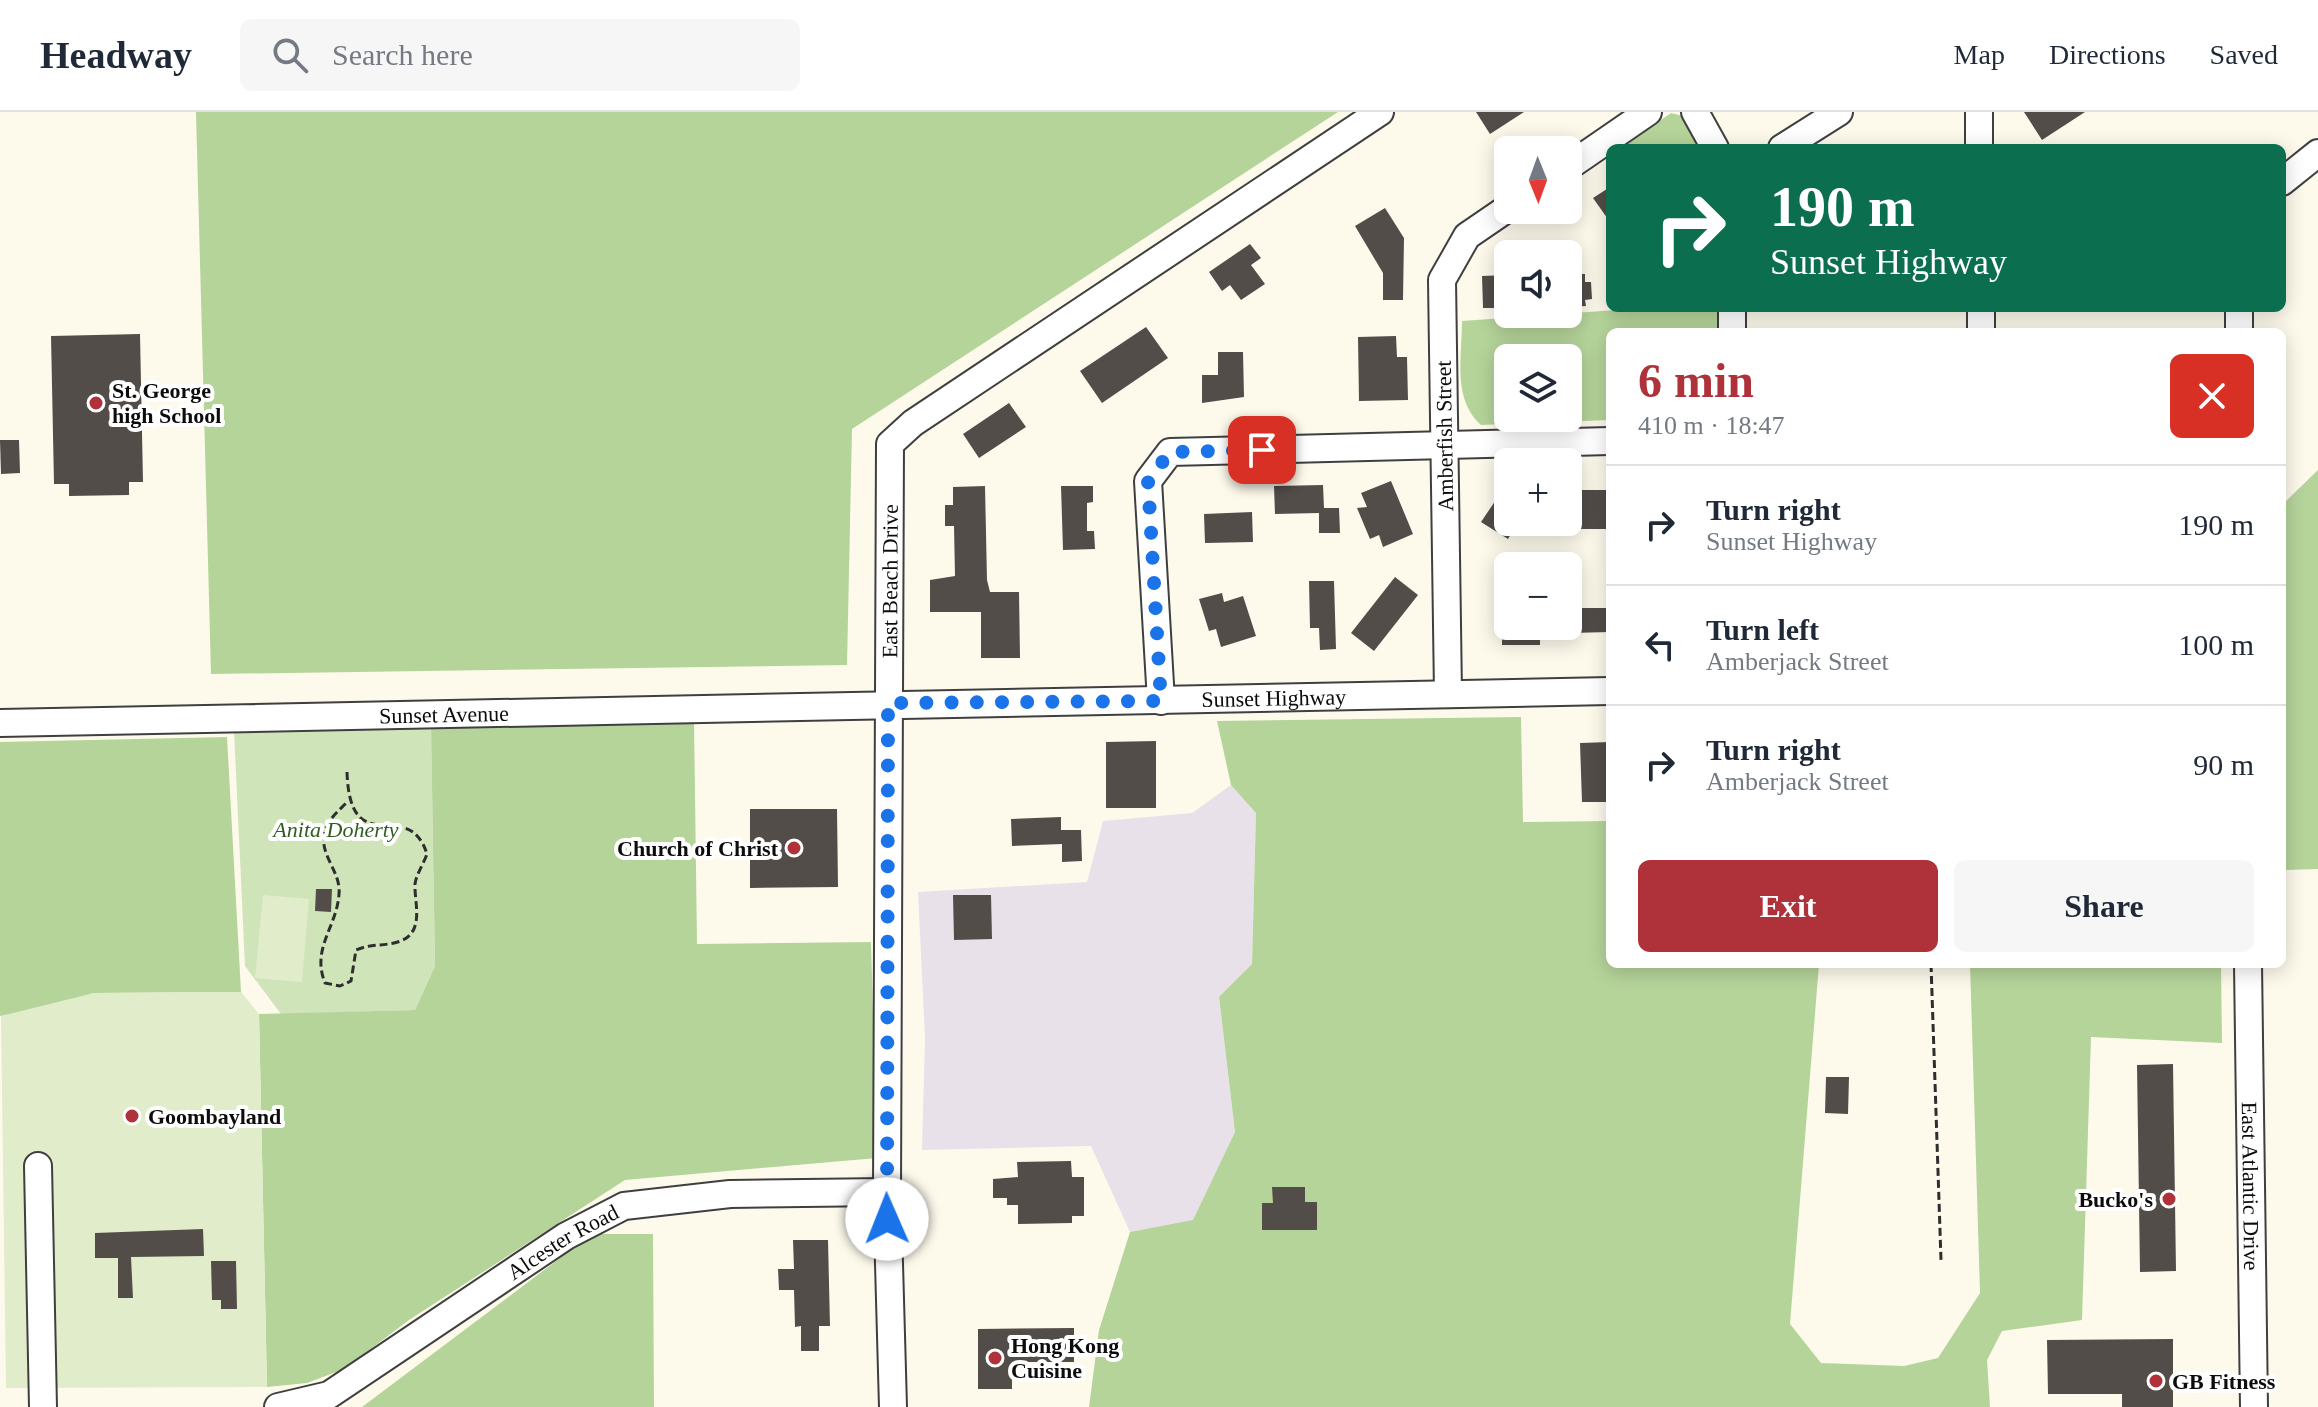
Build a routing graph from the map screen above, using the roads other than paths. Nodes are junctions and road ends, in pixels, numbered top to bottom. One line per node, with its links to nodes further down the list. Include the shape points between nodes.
1 (1380, 112): 18 (street, East Beach Drive, via 913,423 890,444)
2 (1648, 112): 10 (street)
3 (1695, 112): 6 (street)
4 (1839, 112): 7 (street)
5 (1979, 112): 8 (street)
6 (1713, 144)
7 (1788, 144)
8 (1979, 144)
9 (2318, 153): 11 (street)
10 (1582, 157)
11 (2286, 179)
12 (1494, 218): 14 (street, Amberfish Street, via 1467,236 1442,280)
13 (1606, 441): 14 (street)
14 (1445, 447): 16 (street, Amberfish Street); 17 (street, via 1170,452 1148,481)
15 (1606, 691): 16 (street, Sunset Highway)
16 (1448, 693): 17 (street, Sunset Highway)
17 (1161, 701): 18 (street, Sunset Highway)
18 (888, 703): 19 (street, Sunset Avenue); 22 (street, East Beach Drive)
19 (0, 723)
20 (2248, 968): 26 (street, East Atlantic Drive)
21 (38, 1166): 23 (street)
22 (887, 1192): 24 (street, Alcester Road, via 730,1194 624,1206 566,1236 329,1395); 25 (street, East Beach Drive)
23 (43, 1407)
24 (278, 1407)
25 (893, 1407)
26 (2254, 1407)

